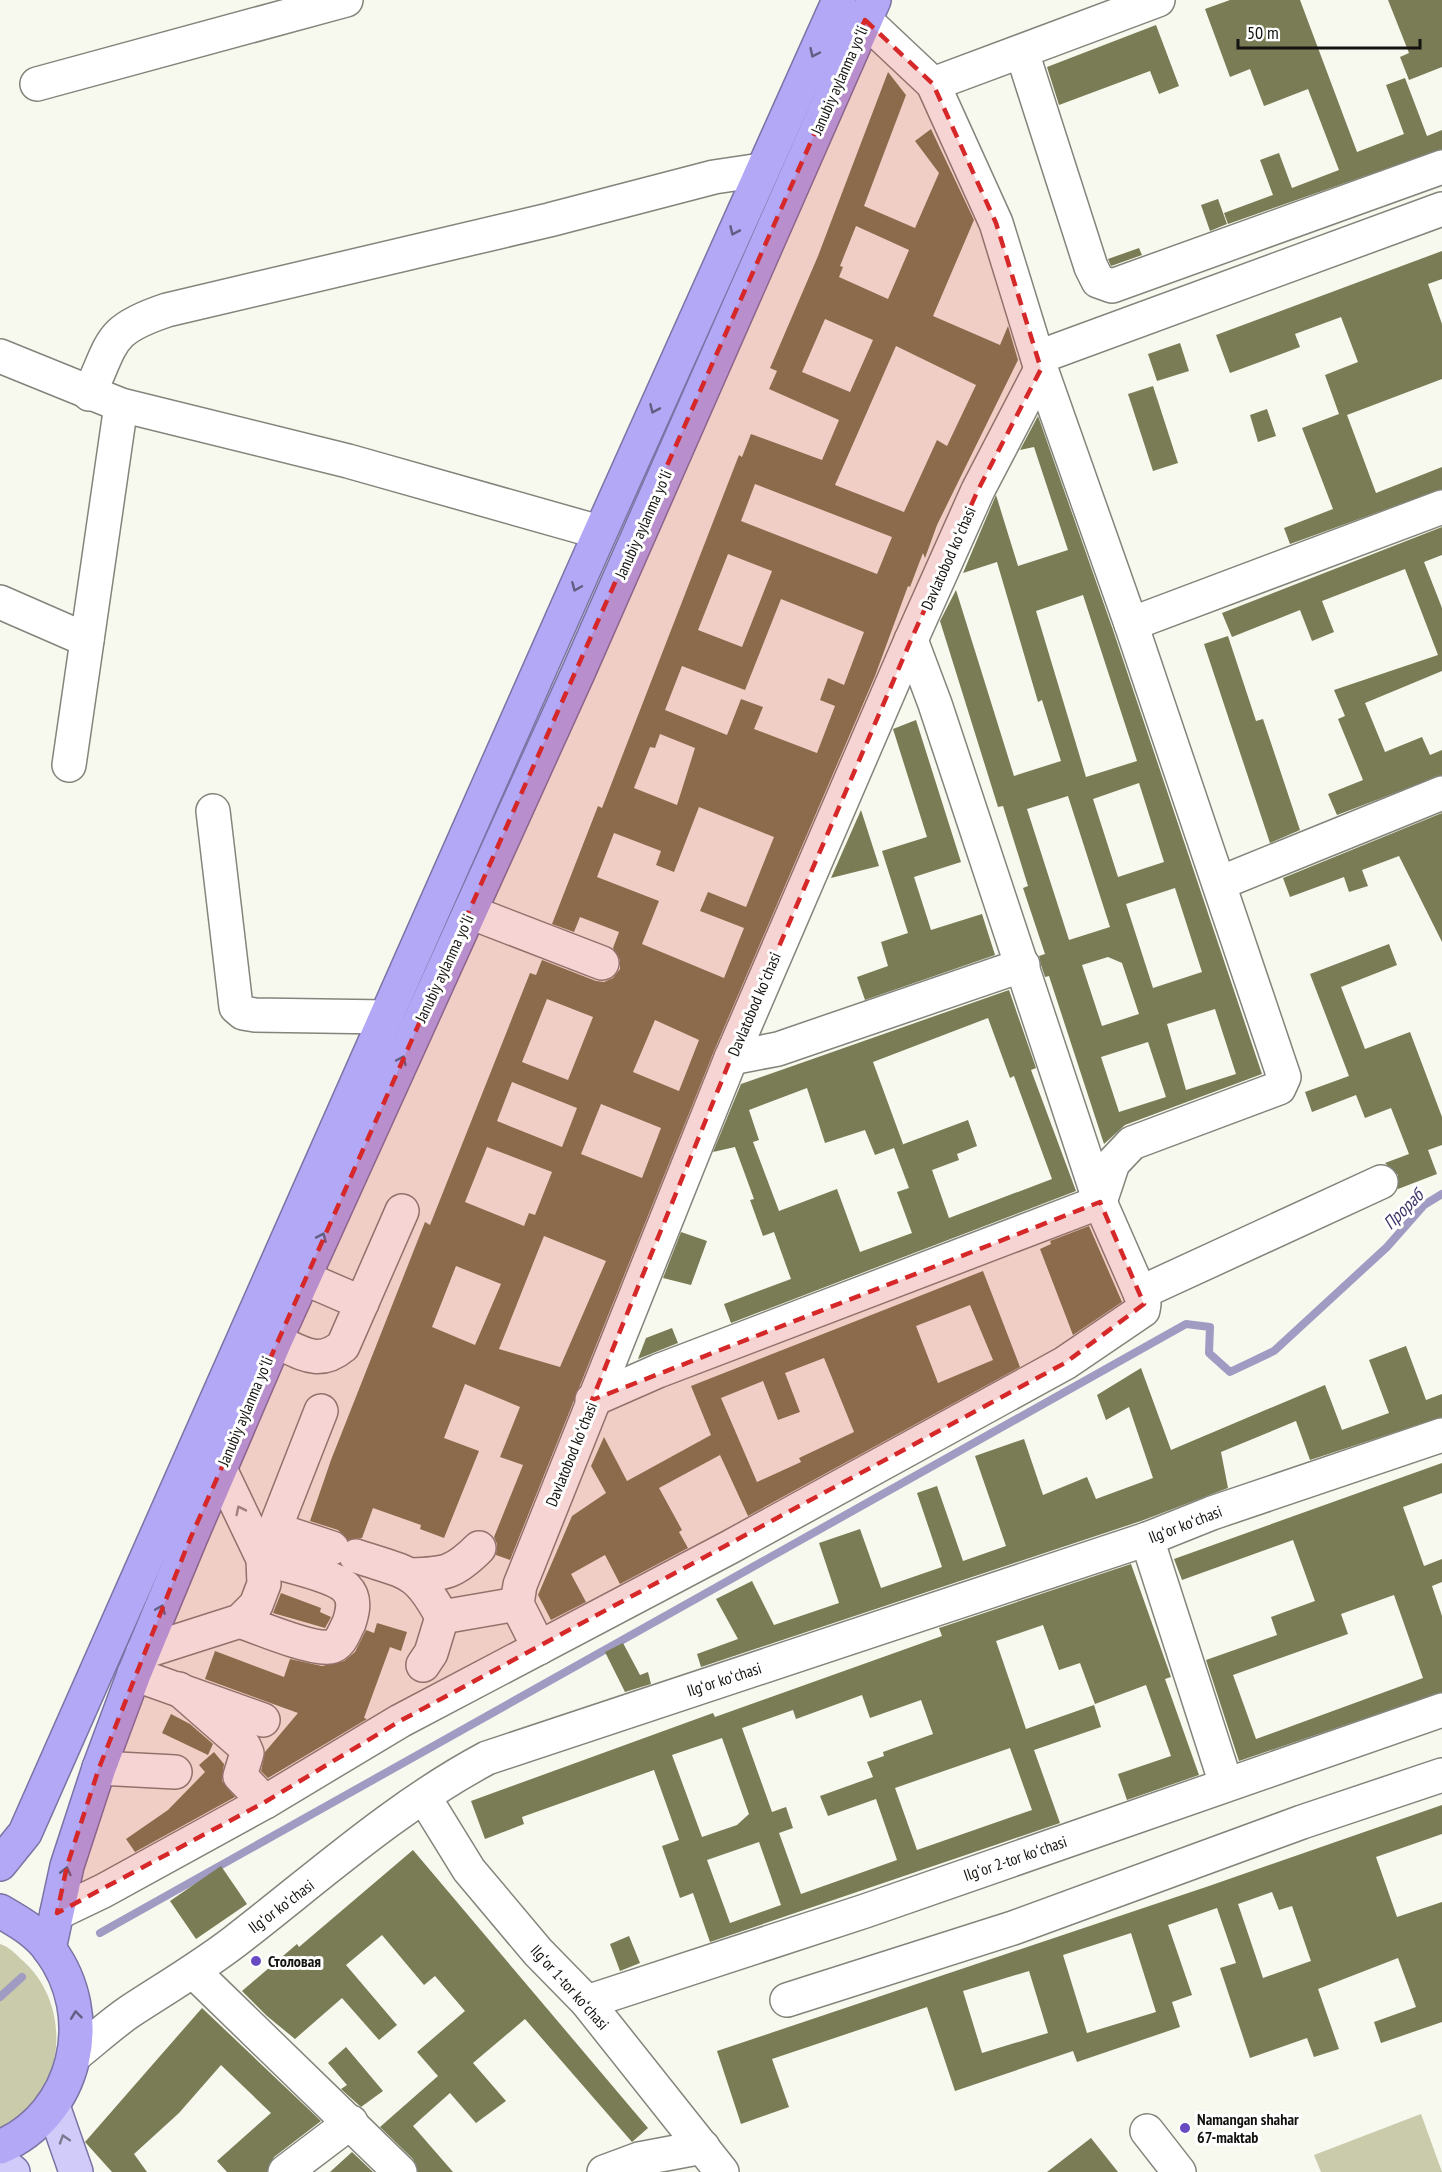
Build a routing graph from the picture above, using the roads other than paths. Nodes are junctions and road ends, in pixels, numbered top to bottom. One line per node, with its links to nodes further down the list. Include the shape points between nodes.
1 (346, 0): 6 (street)
2 (1158, 0): 5 (street)
3 (835, 1): 9 (highway, Janubiy aylanma yoʻli, one-way to 9)
4 (870, 10): 7 (street); 27 (highway, Janubiy aylanma yoʻli)
5 (1022, 52): 7 (street); 11 (street, via 1098,280 1112,286)
6 (37, 84)
7 (933, 84): 14 (street, via 996,223)
8 (1442, 167): 11 (street)
9 (761, 170): 15 (street, via 714,177 133,321 110,344); 18 (highway, Janubiy aylanma yoʻli, one-way to 18)
10 (1442, 209): 12 (street)
11 (1321, 213): 12 (street)
12 (1330, 249): 14 (street)
13 (0, 356): 15 (street)
14 (1040, 363): 20 (street); 22 (street, Davlatobod koʻchasi)
15 (89, 394): 16 (street)
16 (121, 405): 18 (street, via 348,461); 21 (street)
17 (1442, 507): 20 (street)
18 (599, 532): 30 (highway, Janubiy aylanma yoʻli, one-way to 30)
19 (0, 602): 21 (street)
20 (1131, 624): 26 (street)
21 (87, 640): 23 (street)
22 (911, 640): 29 (street); 31 (street, Davlatobod koʻchasi)
23 (69, 765)
24 (1442, 793): 26 (street)
25 (213, 811): 30 (street, via 236,1007 255,1015)
26 (1220, 883): 33 (street, via 1284,1077 1279,1088 1132,1143 1113,1163)
27 (470, 912): 28 (street); 35 (highway, Janubiy aylanma yoʻli, one-way to 27)
28 (602, 963)
29 (1023, 965): 31 (street, via 778,1049); 33 (street)
30 (386, 1017): 62 (highway, Janubiy aylanma yoʻli, via 25,1833)
31 (731, 1058): 39 (street, Davlatobod koʻchasi)
32 (1380, 1182): 36 (street)
33 (1100, 1202): 36 (street); 39 (street, via 658,1371)
34 (402, 1210): 37 (street)
35 (304, 1278): 37 (street); 38 (highway, Janubiy aylanma yoʻli)
36 (1140, 1293): 50 (street, via 1143,1310 1065,1363)
37 (362, 1303): 38 (street, via 343,1346 328,1356 309,1356)
38 (275, 1341): 42 (highway, Janubiy aylanma yoʻli)
39 (592, 1401): 47 (street, Davlatobod koʻchasi, via 520,1585)
40 (321, 1411): 44 (street)
41 (1442, 1434): 43 (street, Ilgʻor koʻchasi)
42 (220, 1469): 44 (street, one-way to 42); 51 (highway, Janubiy aylanma yoʻli, one-way to 42)
43 (1147, 1539): 59 (street); 60 (street, Ilgʻor koʻchasi, via 487,1758)
44 (269, 1544): 46 (street, via 344,1552); 49 (street, via 264,1584 256,1605); 49 (street, via 345,1587 353,1598 352,1614 340,1641 330,1647)
45 (479, 1548): 46 (street, via 461,1566 443,1574)
46 (411, 1575): 48 (street, via 424,1585)
47 (517, 1604): 48 (street); 50 (street)
48 (442, 1617): 52 (street, via 431,1653)
49 (240, 1621): 51 (street)
50 (539, 1648): 61 (street, via 400,1721)
51 (138, 1663): 53 (street); 56 (highway, Janubiy aylanma yoʻli)
52 (423, 1665)
53 (179, 1689): 55 (street); 61 (street, via 244,1746 247,1753 240,1776)
54 (1442, 1710): 59 (street, Ilgʻor 2-tor koʻchasi)
55 (263, 1720)
56 (99, 1767): 57 (street); 64 (highway, Janubiy aylanma yoʻli, one-way to 56, via 67,1866)
57 (175, 1772)
58 (1442, 1774): 67 (street, via 1012,1928)
59 (1226, 1784): 68 (street, Ilgʻor 2-tor koʻchasi, via 865,1911)
60 (424, 1797): 66 (street, Ilgʻor koʻchasi, via 392,1817); 68 (street, Ilgʻor 1-tor koʻchasi, via 469,1870 538,1952)
61 (265, 1802): 64 (street, via 103,1892)
62 (0, 1864)
63 (0, 1911): 65 (highway, via 27,1926)
64 (57, 1913): 65 (highway, Janubiy aylanma yoʻli)
65 (50, 1949): 69 (highway, one-way to 65, via 78,2027 74,1999)
66 (194, 1972): 69 (street, Ilgʻor koʻchasi, via 127,2013); 71 (street)
67 (787, 2000)
68 (587, 2002): 74 (street, Ilgʻor 1-tor koʻchasi)
69 (75, 2055): 70 (highway)
70 (53, 2106): 73 (highway, via 34,2126); 77 (main road, one-way to 70)
71 (351, 2122): 78 (street); 79 (street)
72 (1147, 2131): 81 (street)
73 (0, 2147)
74 (712, 2159): 80 (street, via 639,2159)
75 (0, 2162): 76 (main road)
76 (13, 2172)
77 (76, 2172)
78 (285, 2172)
79 (400, 2172)
80 (604, 2172)
81 (1179, 2172)

